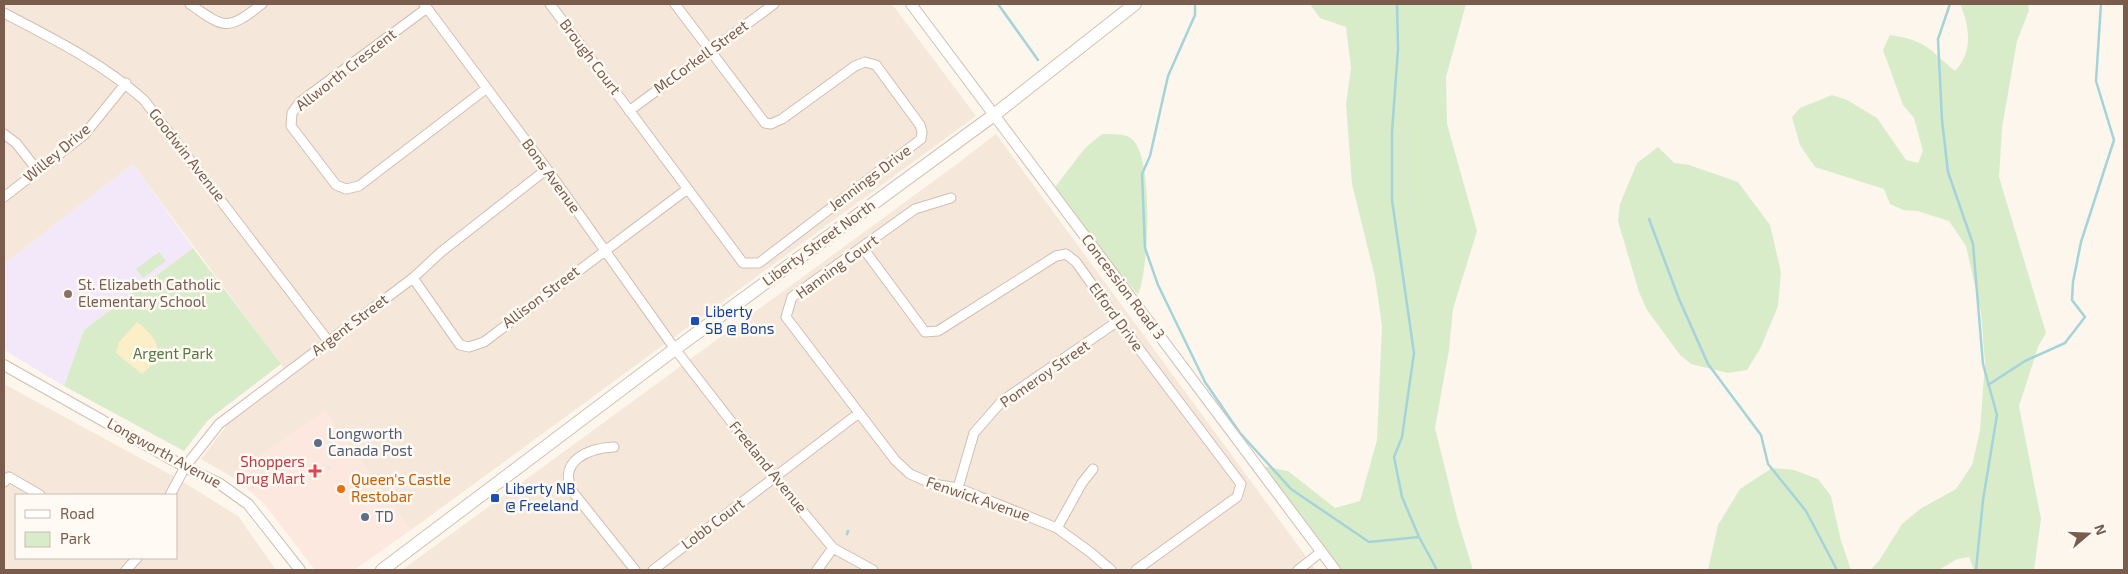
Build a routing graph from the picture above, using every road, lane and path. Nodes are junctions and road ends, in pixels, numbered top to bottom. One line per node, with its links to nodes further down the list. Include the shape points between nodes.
1 (190, 4): 2 (street, via 214,21 228,25 240,21)
2 (262, 4)
3 (550, 4): 13 (street, Brough Court)
4 (675, 4): 10 (street)
5 (774, 4): 10 (street, McCorkell Street)
6 (911, 4): 14 (street, Concession Road 3)
7 (1135, 4): 14 (main road, Liberty Street North)
8 (426, 6): 12 (street, Bons Avenue); 12 (street, Allworth Crescent, via 300,102 292,113 291,126 336,185 346,189 359,186)
9 (4, 13): 11 (street, Goodwin Avenue)
10 (709, 51): 13 (street, McCorkell Street); 18 (street, Jennings Drive, via 760,118 771,124 782,120 855,66 871,62 920,124 922,136 759,262 743,263)
11 (126, 83): 17 (street, Willey Drive, via 84,135); 25 (street, Goodwin Avenue, via 144,100)
12 (487, 88): 16 (street, Bons Avenue)
13 (629, 111): 18 (street, Jennings Drive)
14 (994, 115): 26 (main road, Liberty Street North); 39 (street, Concession Road 3)
15 (4, 134): 17 (street, via 16,143)
16 (547, 169): 22 (street, Bons Avenue); 23 (street, Argent Street)
17 (38, 172): 19 (street, Willey Drive)
18 (686, 190): 22 (street, Allison Street)
19 (4, 196)
20 (950, 198): 21 (street, Hanning Court, via 915,209)
21 (863, 248): 24 (street, Elford Drive, via 925,332 938,331 1056,256 1066,254 1076,262); 28 (street, Hanning Court, via 792,297 786,317)
22 (604, 250): 23 (street, Allison Street, via 484,342 469,347 460,345); 26 (street, Bons Avenue)
23 (412, 278): 25 (street, Argent Street)
24 (1118, 322): 34 (street, Pomeroy Street, via 1002,401 974,434); 49 (street, Elford Drive, via 1241,484 1237,497)
25 (329, 342): 30 (street, Argent Street, via 218,424)
26 (675, 349): 32 (street, Freeland Avenue); 43 (main road, Liberty Street North)
27 (4, 364): 30 (street, Longworth Avenue)
28 (858, 413): 32 (street, Lobb Court); 34 (street, Fenwick Avenue, via 910,474 933,484)
29 (614, 447): 44 (street, via 600,447 577,460 567,472 568,481 572,491)
30 (185, 467): 36 (street, Argent Street); 42 (street, Longworth Avenue, via 220,484 248,504)
31 (1093, 469): 37 (street)
32 (774, 477): 38 (street, Freeland Avenue); 45 (street, Lobb Court)
33 (4, 482): 35 (street, via 9,477)
34 (958, 488): 37 (street, Fenwick Avenue)
35 (38, 494)
36 (171, 494)
37 (1057, 528): 48 (street, Fenwick Avenue)
38 (833, 548): 46 (street); 47 (street, Freeland Avenue)
39 (1321, 552): 50 (street); 51 (street, Concession Road 3)
40 (136, 559): 41 (street)
41 (126, 570)
42 (300, 570)
43 (382, 570)
44 (635, 570)
45 (652, 570)
46 (818, 570)
47 (873, 570)
48 (1111, 570)
49 (1136, 570)
50 (1298, 570)
51 (1334, 570)

